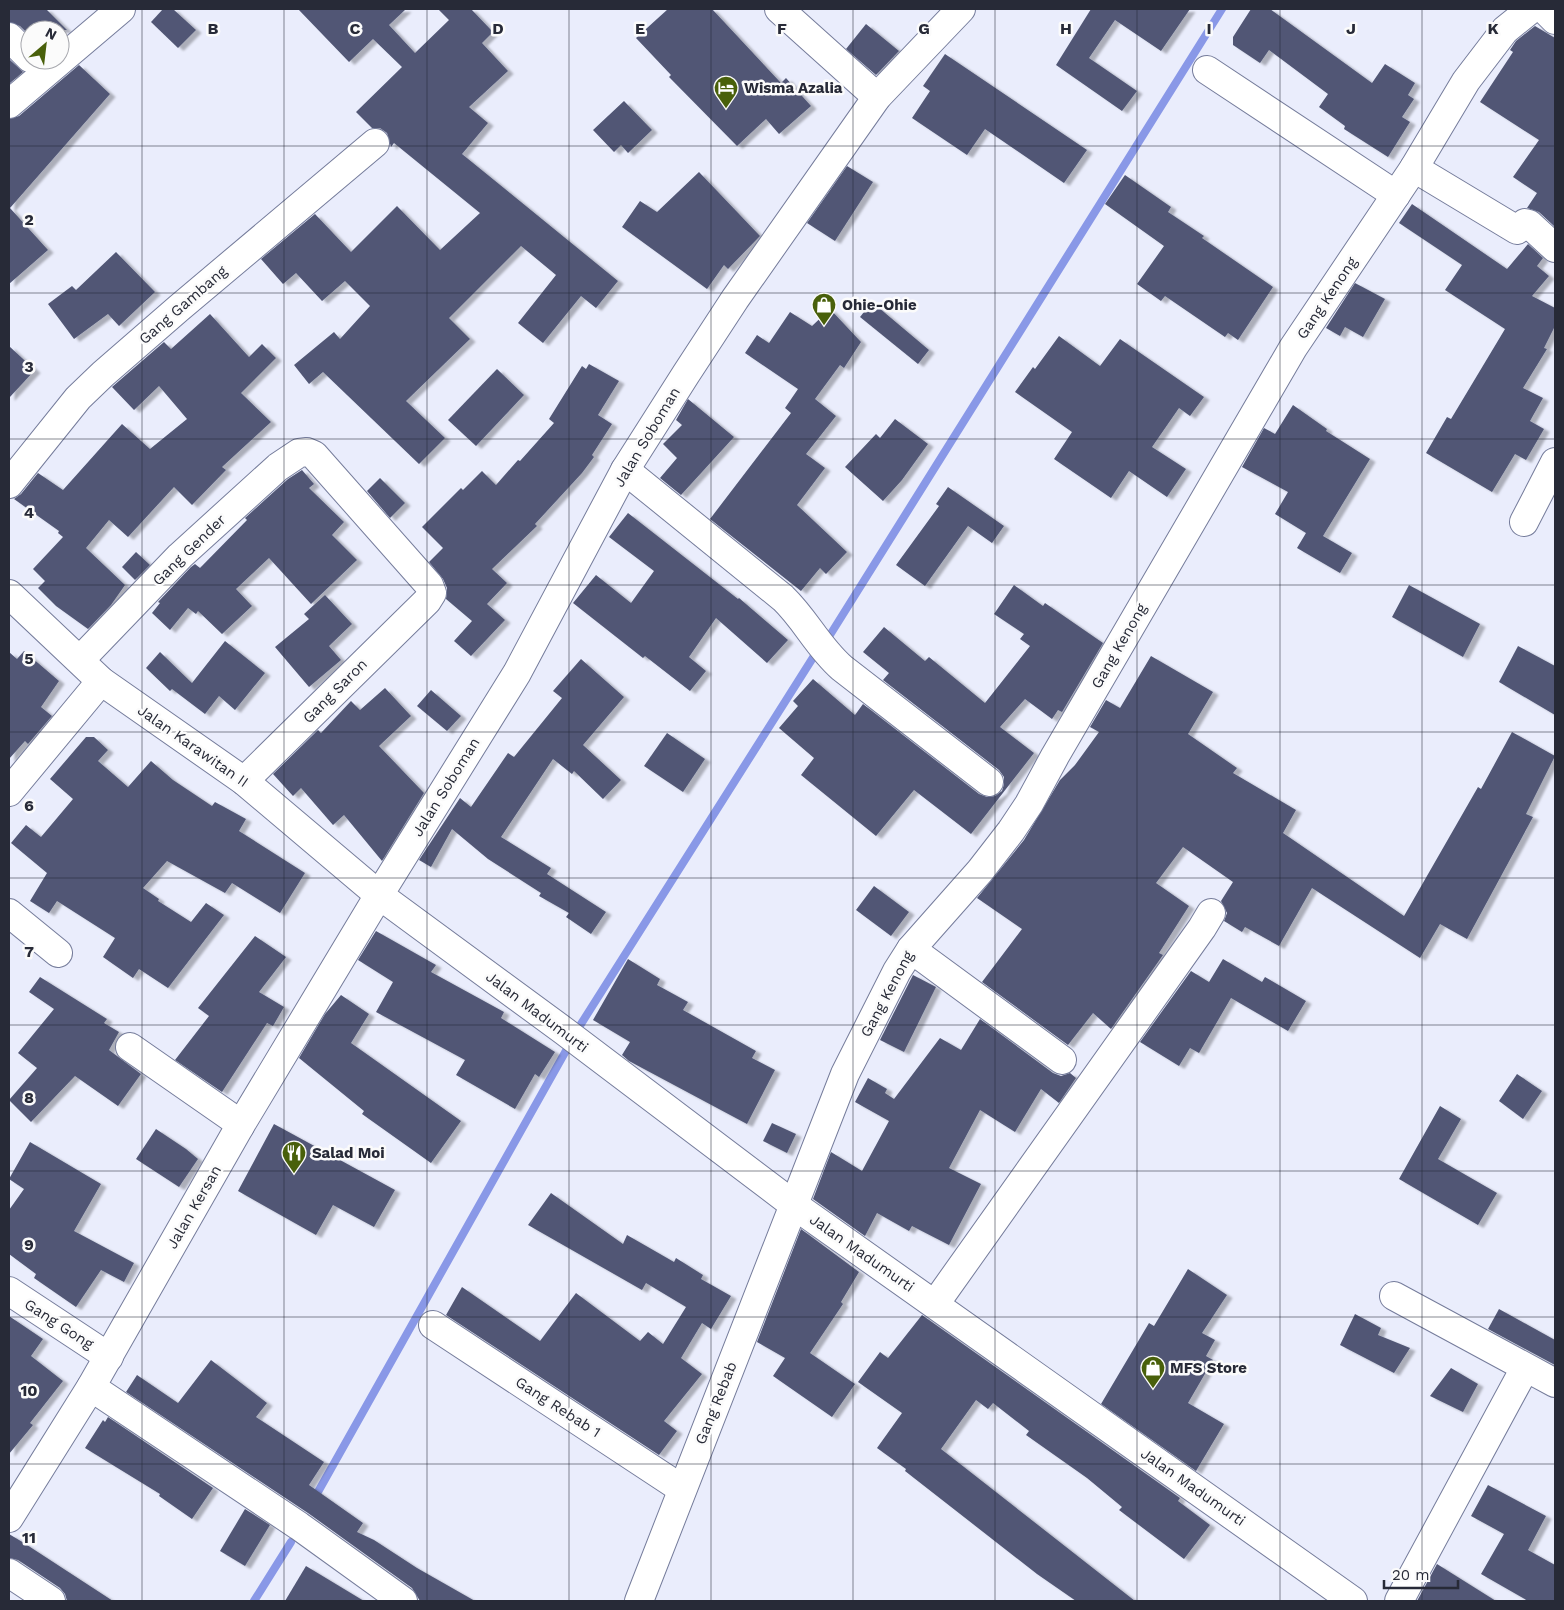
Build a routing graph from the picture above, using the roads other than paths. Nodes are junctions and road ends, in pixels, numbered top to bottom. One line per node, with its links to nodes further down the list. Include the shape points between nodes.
1 (121, 9): 8 (street)
2 (779, 9): 12 (street)
3 (961, 9): 12 (street, Jalan Soboman)
4 (1530, 9): 15 (street, Gang Kenong, via 1505,30 1466,81)
5 (1544, 9): 6 (street)
6 (1555, 20)
7 (9, 37): 9 (street)
8 (70, 42)
9 (20, 48)
10 (32, 70): 13 (street)
11 (1207, 70): 16 (street)
12 (877, 97): 20 (street, Jalan Soboman, via 735,299)
13 (9, 104)
14 (376, 144): 21 (street, Gang Gambang, via 103,374 78,398)
15 (1414, 168): 16 (street, Gang Kenong); 17 (street, via 1517,230 1529,224)
16 (1396, 195): 32 (street, Gang Kenong, via 1293,348 1029,804 990,858)
17 (1555, 248)
18 (307, 452): 24 (street, Gang Gender, via 292,457 264,479 180,556); 26 (street, Gang Saron, via 320,460 429,585 432,593)
19 (1555, 462): 22 (street)
20 (625, 470): 27 (street, via 783,598 825,653 842,668); 29 (street, Jalan Soboman, via 517,673)
21 (9, 484)
22 (1524, 522)
23 (9, 594): 24 (street, Jalan Karawitan II)
24 (80, 660): 25 (street, Jalan Karawitan II)
25 (101, 681): 26 (street, Jalan Karawitan II); 28 (street)
26 (244, 782): 29 (street, Jalan Karawitan II)
27 (989, 782)
28 (9, 792)
29 (378, 895): 36 (street, Jalan Kersan); 37 (street, Jalan Madumurti)
30 (9, 913): 33 (street)
31 (1211, 913): 40 (street)
32 (911, 949): 35 (street); 37 (street, Gang Kenong, via 845,1074)
33 (58, 953)
34 (130, 1047): 36 (street)
35 (1062, 1060)
36 (240, 1126): 42 (street, Jalan Kersan)
37 (794, 1205): 40 (street, Jalan Madumurti); 46 (street, Gang Rebab)
38 (9, 1291): 42 (street, Gang Gong)
39 (1394, 1296): 43 (street)
40 (935, 1304): 52 (street, Jalan Madumurti)
41 (433, 1325): 46 (street, Gang Rebab 1)
42 (109, 1357): 45 (street, Jalan Kersan)
43 (1526, 1368): 44 (street); 53 (street)
44 (1555, 1383)
45 (91, 1387): 47 (street, Jalan Kersan); 50 (street, via 299,1526)
46 (682, 1489): 51 (street, Gang Rebab)
47 (9, 1518)
48 (9, 1573): 49 (street)
49 (51, 1601)
50 (403, 1601)
51 (639, 1601)
52 (1353, 1601)
53 (1399, 1601)

